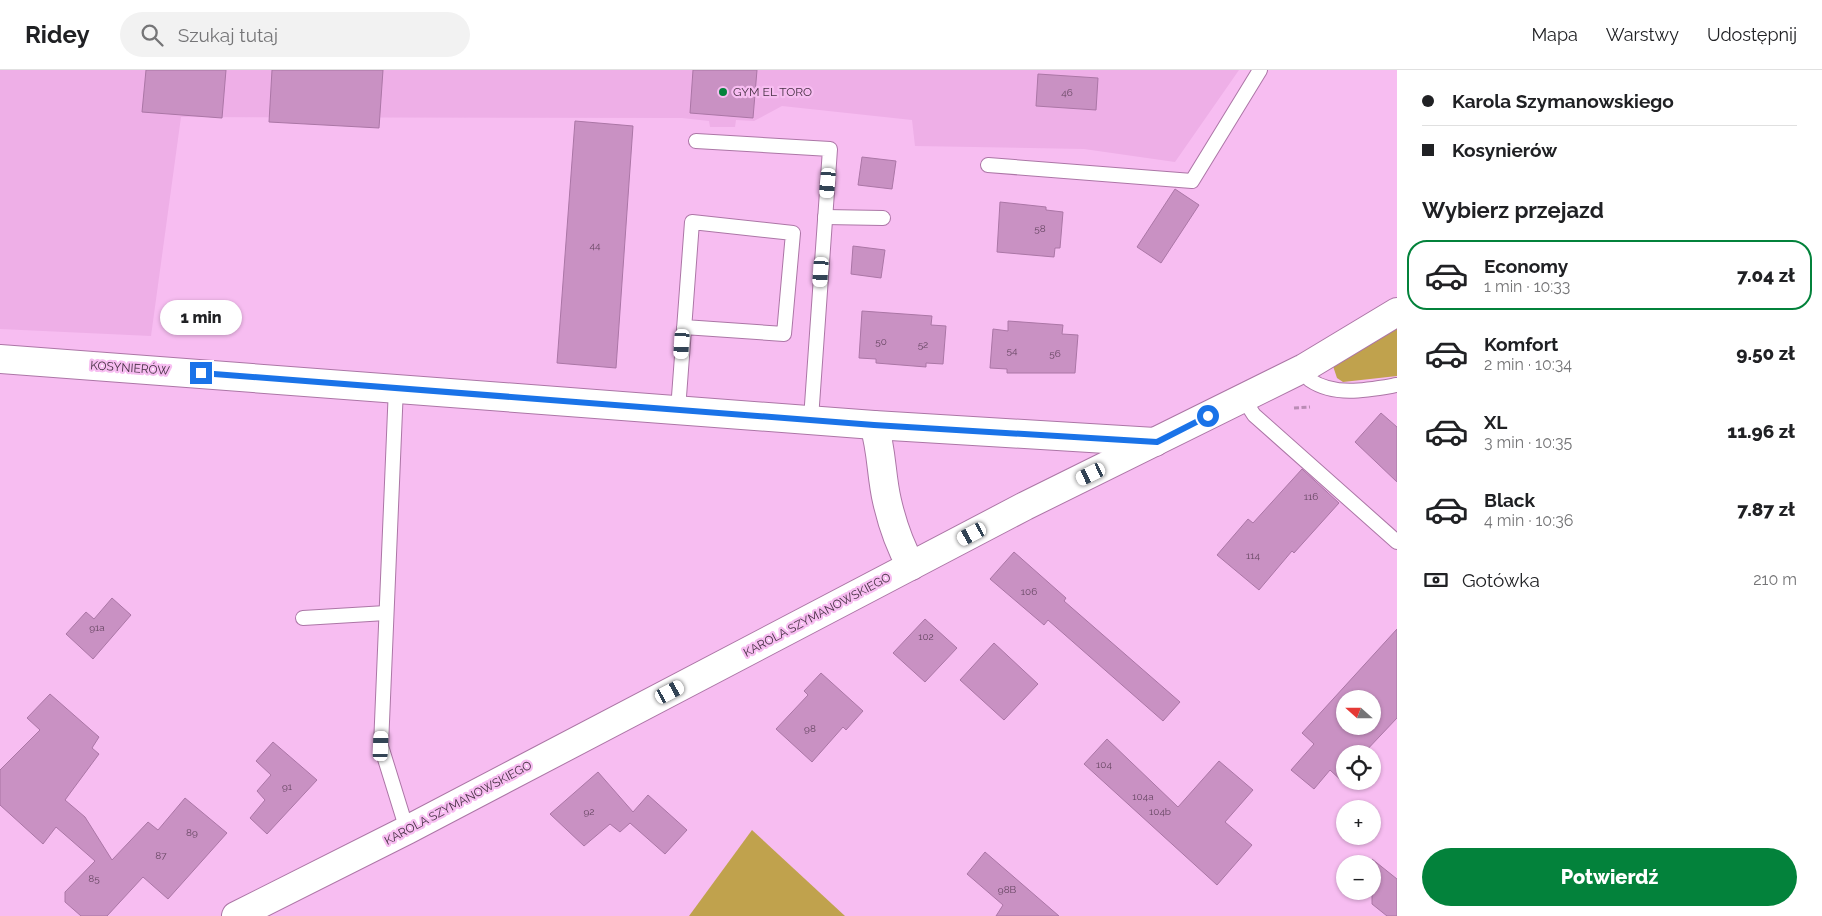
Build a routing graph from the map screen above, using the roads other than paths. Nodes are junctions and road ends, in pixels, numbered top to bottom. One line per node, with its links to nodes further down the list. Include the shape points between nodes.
1 (1260, 70): 3 (lane, via 1192,181)
2 (696, 141): 4 (lane, via 830,149)
3 (988, 165)
4 (825, 217): 5 (lane); 14 (lane)
5 (883, 218)
6 (1397, 312): 9 (street, KAROLA SZYMANOWSKIEGO)
7 (684, 327): 7 (lane, via 692,222 793,233 784,334); 13 (lane)
8 (0, 359): 11 (street, KOSYNIERÓW)
9 (1304, 368): 10 (lane, via 1310,380 1332,390); 12 (street, KAROLA SZYMANOWSKIEGO)
10 (1397, 385)
11 (396, 387): 13 (street, KOSYNIERÓW); 19 (lane)
12 (1243, 398): 16 (street, KAROLA SZYMANOWSKIEGO); 17 (lane, via 1254,415)
13 (678, 410): 14 (street, KOSYNIERÓW)
14 (811, 419): 15 (street, KOSYNIERÓW)
15 (874, 425): 16 (street, KOSYNIERÓW); 18 (street, via 887,501)
16 (1157, 442): 18 (street, KAROLA SZYMANOWSKIEGO)
17 (1397, 542)
18 (911, 566): 21 (street, KAROLA SZYMANOWSKIEGO)
19 (386, 614): 20 (lane); 21 (lane, via 381,746)
20 (303, 618)
21 (407, 830): 22 (street, KAROLA SZYMANOWSKIEGO)
22 (236, 916)

